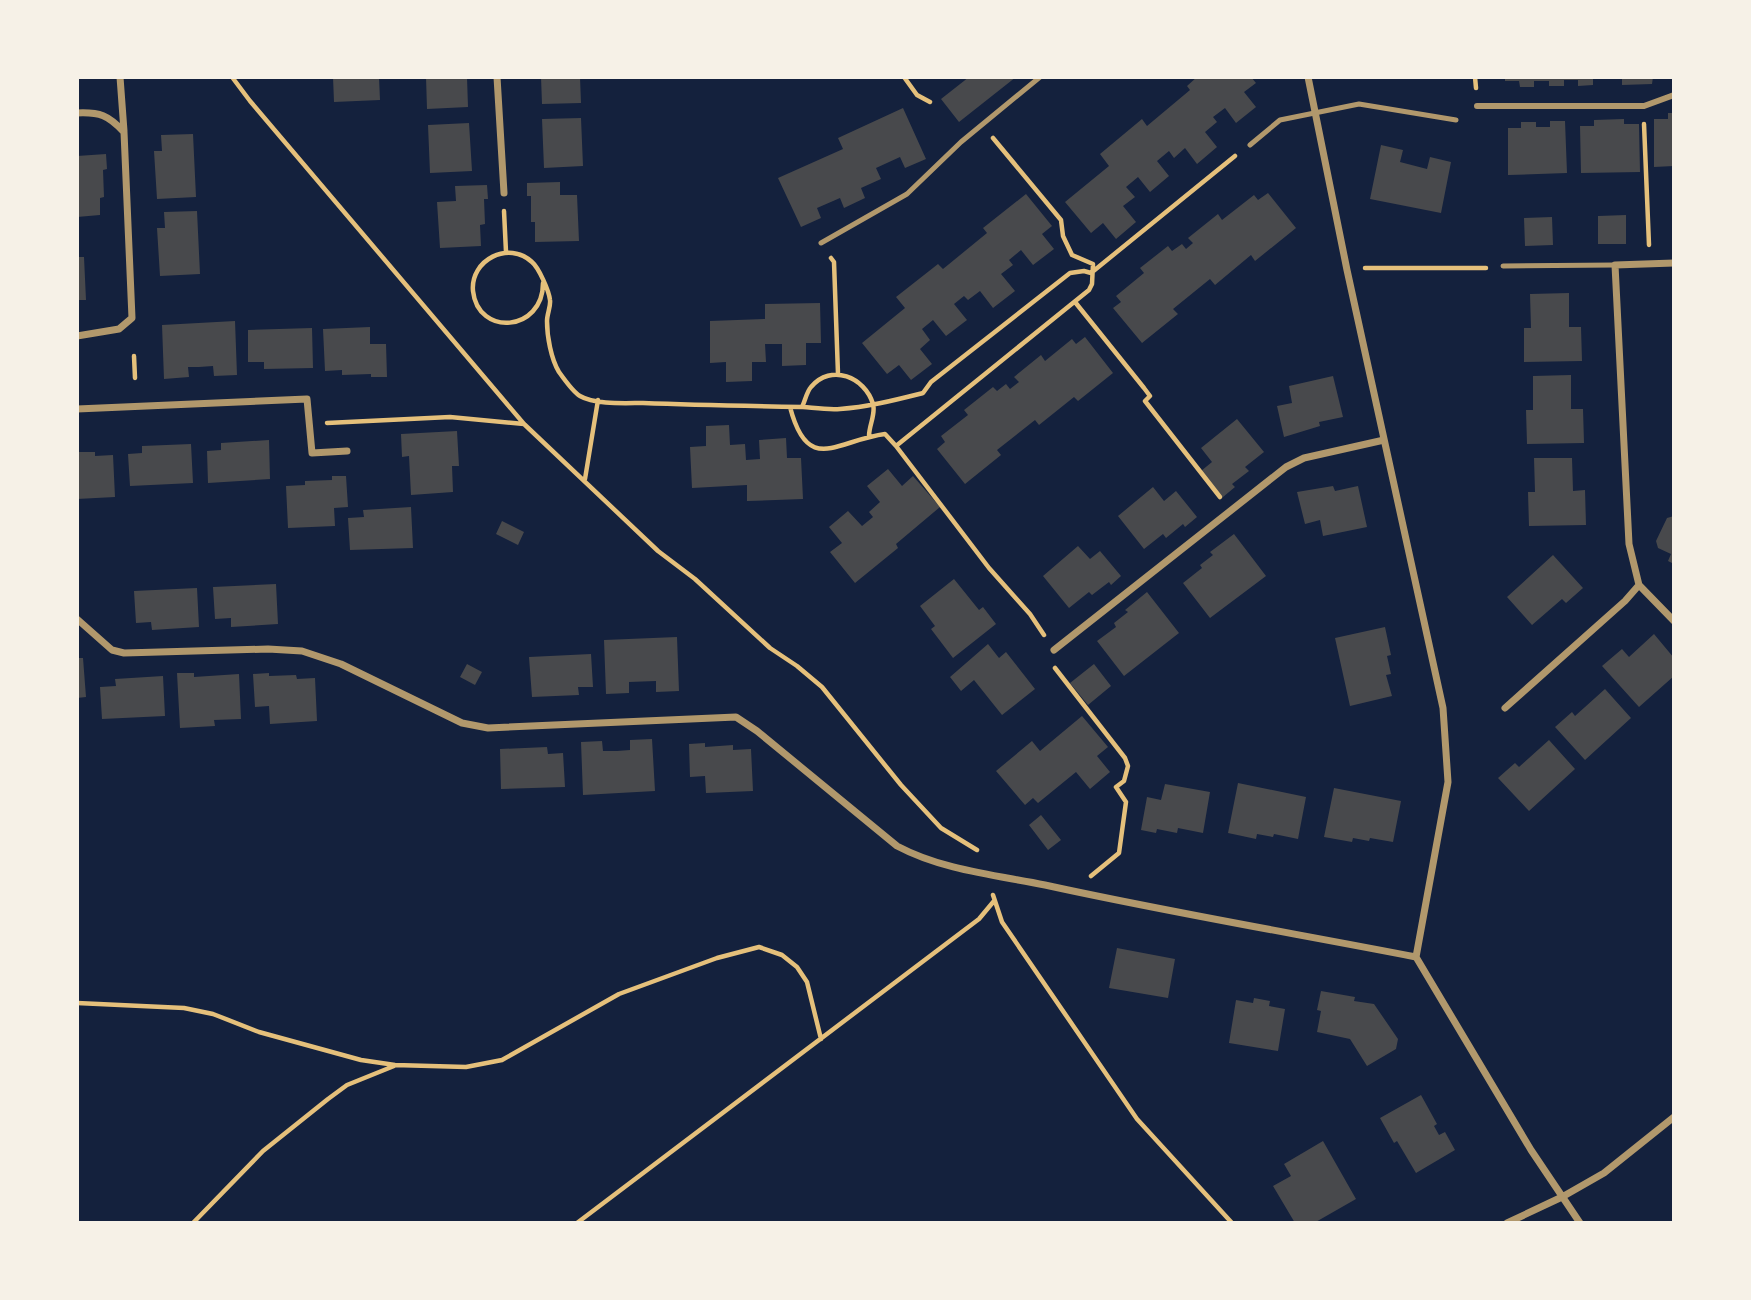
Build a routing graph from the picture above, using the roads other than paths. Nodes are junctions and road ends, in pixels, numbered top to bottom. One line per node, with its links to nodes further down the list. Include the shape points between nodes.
1 (120, 77): 11 (street)
2 (497, 77): 13 (street)
3 (1041, 77): 14 (lane, via 961,142 907,194)
4 (1308, 77): 9 (street)
5 (1674, 95): 7 (street, via 1644,106)
6 (77, 104): 8 (street)
7 (1477, 106)
8 (77, 113): 11 (street, via 97,112)
9 (1315, 113): 10 (lane, via 1359,104); 12 (lane, via 1280,120); 20 (street)
10 (1456, 120)
11 (124, 132): 18 (street, via 132,318 119,329)
12 (1250, 145)
13 (504, 193)
14 (821, 243)
15 (1674, 263): 16 (street)
16 (1615, 265): 17 (lane); 22 (street, via 1629,544)
17 (1503, 266)
18 (77, 336)
19 (77, 409): 21 (street, via 307,399 312,453)
20 (1384, 440): 25 (street, via 1304,458 1286,467); 27 (street, via 1443,708 1448,782)
21 (347, 451)
22 (1639, 586): 24 (street); 26 (street)
23 (77, 619): 27 (street, via 112,650 124,653 286,650 324,657 462,723 488,728 736,717 897,846 920,858)
24 (1674, 621)
25 (1054, 650)
26 (1505, 708)
27 (1416, 957): 29 (street)
28 (1674, 1117): 29 (street, via 1624,1159)
29 (1562, 1197): 30 (street); 31 (street)
30 (1507, 1223)
31 (1580, 1223)

